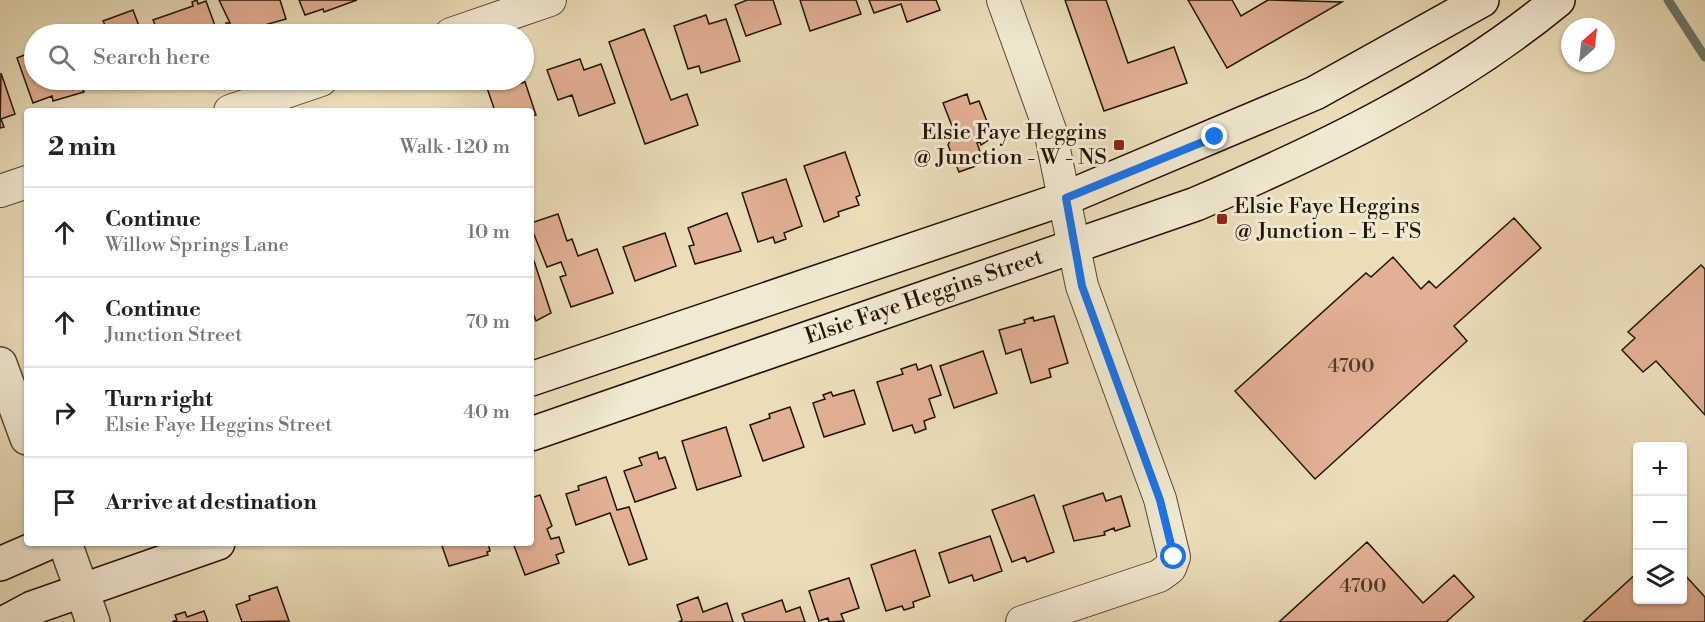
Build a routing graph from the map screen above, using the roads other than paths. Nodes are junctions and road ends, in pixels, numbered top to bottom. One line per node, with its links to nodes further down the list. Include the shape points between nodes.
1 (550, 0): 5 (street)
2 (1003, 0): 10 (street, via 1050,130)
3 (1482, 0): 10 (main road, via 1315,93)
4 (1558, 0): 11 (main road, Elsie Faye Heggins Street, via 1518,33 1432,87 1303,158 1196,204)
5 (479, 24)
6 (292, 90): 7 (street)
7 (239, 108)
8 (24, 183): 9 (street)
9 (0, 191)
10 (1066, 198): 11 (street); 13 (main road)
11 (1074, 245): 15 (main road, Elsie Faye Heggins Street); 23 (street, via 1082,286 1160,500 1174,557 1170,568 1158,576)
12 (0, 364): 14 (main road)
13 (534, 379)
14 (24, 430)
15 (534, 433)
16 (41, 546): 19 (main road)
17 (66, 546): 20 (main road)
18 (209, 546): 20 (main road)
19 (0, 564)
20 (81, 591): 21 (main road, via 32,608); 22 (main road)
21 (6, 622)
22 (93, 622)
23 (1022, 622)

